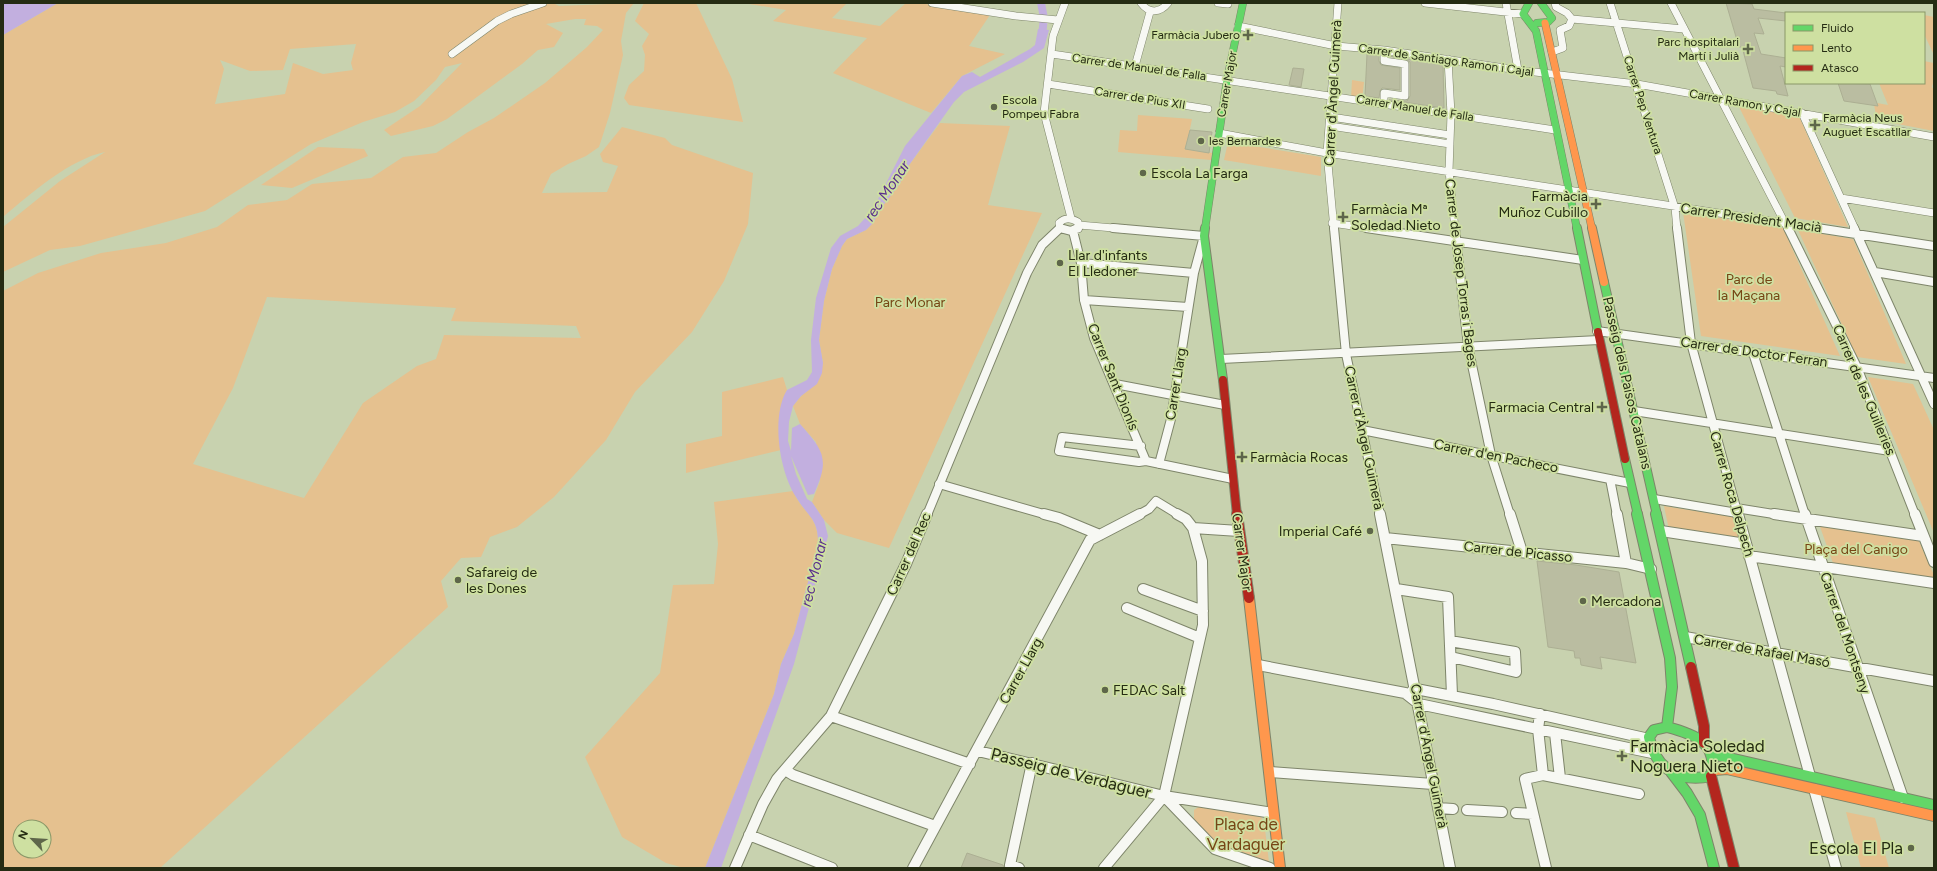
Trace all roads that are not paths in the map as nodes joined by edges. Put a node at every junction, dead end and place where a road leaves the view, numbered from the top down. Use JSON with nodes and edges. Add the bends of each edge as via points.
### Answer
{"nodes":[{"id":1,"x":543,"y":3,"type":"edge"},
{"id":2,"x":932,"y":3,"type":"edge"},
{"id":3,"x":1065,"y":3,"type":"edge"},
{"id":4,"x":1141,"y":3,"type":"edge"},
{"id":5,"x":1168,"y":3,"type":"edge"},
{"id":6,"x":1218,"y":3,"type":"edge"},
{"id":7,"x":1243,"y":3,"type":"edge"},
{"id":8,"x":1338,"y":3,"type":"edge"},
{"id":9,"x":1425,"y":3,"type":"edge"},
{"id":10,"x":1506,"y":3,"type":"edge"},
{"id":11,"x":1541,"y":3,"type":"edge"},
{"id":12,"x":1555,"y":3,"type":"edge"},
{"id":13,"x":1610,"y":3,"type":"edge"},
{"id":14,"x":1671,"y":3,"type":"edge"},
{"id":15,"x":1228,"y":4,"type":"dead end"},
{"id":16,"x":1526,"y":9,"type":"edge"},
{"id":17,"x":1150,"y":12,"type":"junction"},
{"id":18,"x":1508,"y":12,"type":"junction"},
{"id":19,"x":1547,"y":12,"type":"junction"},
{"id":20,"x":1056,"y":20,"type":"junction"},
{"id":21,"x":1572,"y":20,"type":"junction"},
{"id":22,"x":1530,"y":21,"type":"junction"},
{"id":23,"x":1545,"y":23,"type":"junction"},
{"id":24,"x":1618,"y":24,"type":"junction"},
{"id":25,"x":1238,"y":26,"type":"junction"},
{"id":26,"x":1684,"y":29,"type":"junction"},
{"id":27,"x":1336,"y":46,"type":"junction"},
{"id":28,"x":1384,"y":50,"type":"junction"},
{"id":29,"x":1552,"y":52,"type":"junction"},
{"id":30,"x":452,"y":54,"type":"dead end"},
{"id":31,"x":1052,"y":54,"type":"junction"},
{"id":32,"x":1448,"y":59,"type":"junction"},
{"id":33,"x":1135,"y":66,"type":"junction"},
{"id":34,"x":1518,"y":70,"type":"junction"},
{"id":35,"x":1545,"y":73,"type":"junction"},
{"id":36,"x":1556,"y":75,"type":"junction"},
{"id":37,"x":1227,"y":80,"type":"junction"},
{"id":38,"x":1048,"y":84,"type":"junction"},
{"id":39,"x":1637,"y":84,"type":"junction"},
{"id":40,"x":1333,"y":96,"type":"junction"},
{"id":41,"x":1720,"y":98,"type":"junction"},
{"id":42,"x":1384,"y":103,"type":"junction"},
{"id":43,"x":1208,"y":109,"type":"dead end"},
{"id":44,"x":1802,"y":113,"type":"junction"},
{"id":45,"x":1451,"y":114,"type":"junction"},
{"id":46,"x":1331,"y":117,"type":"junction"},
{"id":47,"x":1330,"y":126,"type":"junction"},
{"id":48,"x":1555,"y":130,"type":"junction"},
{"id":49,"x":1219,"y":133,"type":"junction"},
{"id":50,"x":1450,"y":135,"type":"junction"},
{"id":51,"x":1934,"y":137,"type":"edge"},
{"id":52,"x":1450,"y":144,"type":"junction"},
{"id":53,"x":1327,"y":153,"type":"junction"},
{"id":54,"x":1449,"y":171,"type":"junction"},
{"id":55,"x":1568,"y":190,"type":"junction"},
{"id":56,"x":1582,"y":192,"type":"junction"},
{"id":57,"x":1841,"y":198,"type":"junction"},
{"id":58,"x":1675,"y":208,"type":"junction"},
{"id":59,"x":1934,"y":213,"type":"edge"},
{"id":60,"x":1071,"y":218,"type":"junction"},
{"id":61,"x":1332,"y":223,"type":"junction"},
{"id":62,"x":1785,"y":223,"type":"junction"},
{"id":63,"x":1060,"y":228,"type":"junction"},
{"id":64,"x":1076,"y":228,"type":"junction"},
{"id":65,"x":1857,"y":234,"type":"junction"},
{"id":66,"x":1204,"y":236,"type":"junction"},
{"id":67,"x":1457,"y":240,"type":"junction"},
{"id":68,"x":1934,"y":246,"type":"edge"},
{"id":69,"x":1583,"y":260,"type":"junction"},
{"id":70,"x":1081,"y":263,"type":"junction"},
{"id":71,"x":1874,"y":272,"type":"junction"},
{"id":72,"x":1194,"y":273,"type":"junction"},
{"id":73,"x":1934,"y":282,"type":"edge"},
{"id":74,"x":1084,"y":300,"type":"junction"},
{"id":75,"x":1189,"y":305,"type":"junction"},
{"id":76,"x":1616,"y":334,"type":"junction"},
{"id":77,"x":1598,"y":335,"type":"junction"},
{"id":78,"x":1690,"y":343,"type":"junction"},
{"id":79,"x":1468,"y":346,"type":"junction"},
{"id":80,"x":1752,"y":353,"type":"junction"},
{"id":81,"x":1346,"y":354,"type":"junction"},
{"id":82,"x":1221,"y":359,"type":"junction"},
{"id":83,"x":1857,"y":367,"type":"junction"},
{"id":84,"x":1922,"y":376,"type":"junction"},
{"id":85,"x":1934,"y":378,"type":"edge"},
{"id":86,"x":1115,"y":384,"type":"junction"},
{"id":87,"x":1173,"y":395,"type":"junction"},
{"id":88,"x":1934,"y":404,"type":"edge"},
{"id":89,"x":1225,"y":405,"type":"junction"},
{"id":90,"x":1634,"y":411,"type":"junction"},
{"id":91,"x":1712,"y":423,"type":"junction"},
{"id":92,"x":1362,"y":430,"type":"junction"},
{"id":93,"x":1780,"y":434,"type":"junction"},
{"id":94,"x":1141,"y":446,"type":"junction"},
{"id":95,"x":1890,"y":451,"type":"junction"},
{"id":96,"x":1491,"y":455,"type":"junction"},
{"id":97,"x":1146,"y":461,"type":"junction"},
{"id":98,"x":1159,"y":464,"type":"junction"},
{"id":99,"x":1233,"y":479,"type":"junction"},
{"id":100,"x":1610,"y":479,"type":"junction"},
{"id":101,"x":1630,"y":483,"type":"junction"},
{"id":102,"x":939,"y":484,"type":"junction"},
{"id":103,"x":1654,"y":499,"type":"junction"},
{"id":104,"x":1737,"y":510,"type":"junction"},
{"id":105,"x":1806,"y":518,"type":"junction"},
{"id":106,"x":1194,"y":528,"type":"junction"},
{"id":107,"x":1239,"y":531,"type":"junction"},
{"id":108,"x":1661,"y":531,"type":"junction"},
{"id":109,"x":1100,"y":535,"type":"junction"},
{"id":110,"x":1923,"y":536,"type":"junction"},
{"id":111,"x":1385,"y":538,"type":"junction"},
{"id":112,"x":1746,"y":544,"type":"junction"},
{"id":113,"x":1522,"y":552,"type":"junction"},
{"id":114,"x":1749,"y":556,"type":"junction"},
{"id":115,"x":1934,"y":562,"type":"edge"},
{"id":116,"x":1626,"y":563,"type":"junction"},
{"id":117,"x":1822,"y":567,"type":"junction"},
{"id":118,"x":1651,"y":569,"type":"junction"},
{"id":119,"x":1934,"y":584,"type":"edge"},
{"id":120,"x":1143,"y":589,"type":"dead end"},
{"id":121,"x":1396,"y":589,"type":"junction"},
{"id":122,"x":1127,"y":608,"type":"dead end"},
{"id":123,"x":1203,"y":612,"type":"junction"},
{"id":124,"x":1685,"y":637,"type":"junction"},
{"id":125,"x":1200,"y":638,"type":"junction"},
{"id":126,"x":1450,"y":641,"type":"junction"},
{"id":127,"x":1776,"y":653,"type":"junction"},
{"id":128,"x":1451,"y":657,"type":"junction"},
{"id":129,"x":1258,"y":665,"type":"junction"},
{"id":130,"x":1856,"y":667,"type":"junction"},
{"id":131,"x":1934,"y":681,"type":"edge"},
{"id":132,"x":1411,"y":691,"type":"junction"},
{"id":133,"x":1452,"y":695,"type":"junction"},
{"id":134,"x":1419,"y":704,"type":"junction"},
{"id":135,"x":1540,"y":714,"type":"junction"},
{"id":136,"x":831,"y":716,"type":"junction"},
{"id":137,"x":1667,"y":727,"type":"junction"},
{"id":138,"x":1538,"y":729,"type":"junction"},
{"id":139,"x":1555,"y":733,"type":"junction"},
{"id":140,"x":1649,"y":739,"type":"junction"},
{"id":141,"x":1704,"y":743,"type":"junction"},
{"id":142,"x":978,"y":751,"type":"junction"},
{"id":143,"x":1652,"y":753,"type":"junction"},
{"id":144,"x":1712,"y":754,"type":"junction"},
{"id":145,"x":970,"y":764,"type":"junction"},
{"id":146,"x":1032,"y":764,"type":"junction"},
{"id":147,"x":785,"y":770,"type":"junction"},
{"id":148,"x":1670,"y":771,"type":"junction"},
{"id":149,"x":1270,"y":772,"type":"junction"},
{"id":150,"x":1713,"y":773,"type":"junction"},
{"id":151,"x":1543,"y":775,"type":"junction"},
{"id":152,"x":1810,"y":776,"type":"junction"},
{"id":153,"x":1560,"y":778,"type":"junction"},
{"id":154,"x":1433,"y":784,"type":"junction"},
{"id":155,"x":1814,"y":789,"type":"junction"},
{"id":156,"x":1639,"y":794,"type":"dead end"},
{"id":157,"x":1164,"y":796,"type":"junction"},
{"id":158,"x":1904,"y":798,"type":"junction"},
{"id":159,"x":1934,"y":805,"type":"edge"},
{"id":160,"x":1438,"y":808,"type":"junction"},
{"id":161,"x":1453,"y":809,"type":"dead end"},
{"id":162,"x":1467,"y":810,"type":"dead end"},
{"id":163,"x":1502,"y":812,"type":"dead end"},
{"id":164,"x":1273,"y":813,"type":"junction"},
{"id":165,"x":1516,"y":813,"type":"dead end"},
{"id":166,"x":1533,"y":814,"type":"junction"},
{"id":167,"x":1934,"y":816,"type":"edge"},
{"id":168,"x":935,"y":826,"type":"junction"},
{"id":169,"x":749,"y":835,"type":"junction"},
{"id":170,"x":1014,"y":867,"type":"edge"},
{"id":171,"x":735,"y":868,"type":"edge"},
{"id":172,"x":832,"y":868,"type":"edge"},
{"id":173,"x":913,"y":868,"type":"edge"},
{"id":174,"x":1104,"y":868,"type":"edge"},
{"id":175,"x":1270,"y":868,"type":"edge"},
{"id":176,"x":1280,"y":868,"type":"edge"},
{"id":177,"x":1450,"y":868,"type":"edge"},
{"id":178,"x":1546,"y":868,"type":"edge"},
{"id":179,"x":1714,"y":868,"type":"edge"},
{"id":180,"x":1734,"y":868,"type":"edge"},
{"id":181,"x":1836,"y":868,"type":"edge"}],
"edges":[{"from":1,"to":30,"type":"street","via":[[497,21]]},
{"from":2,"to":20,"type":"street"},
{"from":3,"to":20,"type":"street"},
{"from":4,"to":17,"type":"street"},
{"from":5,"to":17,"type":"street","via":[[1164,9]]},
{"from":6,"to":15,"type":"street"},
{"from":7,"to":25,"type":"main road","name":"Carrer Major"},
{"from":8,"to":27,"type":"street","name":"Carrer d'Àngel Guimerà"},
{"from":9,"to":18,"type":"street"},
{"from":10,"to":18,"type":"street"},
{"from":11,"to":19,"type":"main road"},
{"from":12,"to":21,"type":"street","via":[[1556,7],[1567,13]]},
{"from":13,"to":24,"type":"street","name":"Carrer Pep Ventura"},
{"from":14,"to":26,"type":"street","name":"Carrer de les Guilleries"},
{"from":16,"to":18,"type":"street"},
{"from":16,"to":19,"type":"main road"},
{"from":16,"to":22,"type":"main road"},
{"from":17,"to":33,"type":"street"},
{"from":18,"to":34,"type":"street"},
{"from":19,"to":23,"type":"main road","name":"Passeig dels Països Catalans","via":[[1552,18]]},
{"from":20,"to":31,"type":"street"},
{"from":21,"to":24,"type":"street"},
{"from":21,"to":29,"type":"street","via":[[1569,26],[1560,30],[1563,48]]},
{"from":22,"to":23,"type":"main road"},
{"from":22,"to":35,"type":"main road","via":[[1536,31]]},
{"from":23,"to":29,"type":"main road","name":"Passeig dels Països Catalans"},
{"from":24,"to":26,"type":"street"},
{"from":24,"to":39,"type":"street","name":"Carrer Pep Ventura"},
{"from":25,"to":27,"type":"street","name":"Carrer de Santiago Ramon i Cajal"},
{"from":25,"to":37,"type":"main road","name":"Carrer Major"},
{"from":26,"to":41,"type":"street","name":"Carrer de les Guilleries"},
{"from":27,"to":28,"type":"street","name":"Carrer de Santiago Ramon i Cajal"},
{"from":27,"to":40,"type":"street","name":"Carrer d'Àngel Guimerà"},
{"from":28,"to":32,"type":"street","name":"Carrer de Santiago Ramon i Cajal"},
{"from":28,"to":42,"type":"street","via":[[1384,61],[1405,64],[1405,96],[1384,93]]},
{"from":29,"to":36,"type":"main road","name":"Passeig dels Països Catalans"},
{"from":31,"to":33,"type":"street","name":"Carrer de Manuel de Falla"},
{"from":31,"to":38,"type":"street"},
{"from":32,"to":34,"type":"street","name":"Carrer de Santiago Ramon i Cajal"},
{"from":32,"to":45,"type":"street","name":"Carrer de Josep Torras i Bages"},
{"from":33,"to":37,"type":"street","name":"Carrer de Manuel de Falla"},
{"from":34,"to":35,"type":"street","name":"Carrer de Santiago Ramon i Cajal"},
{"from":35,"to":36,"type":"street","name":"Carrer de Santiago Ramon i Cajal"},
{"from":35,"to":48,"type":"main road"},
{"from":36,"to":39,"type":"street","name":"Carrer Ramon y Cajal"},
{"from":36,"to":56,"type":"main road","name":"Passeig dels Països Catalans"},
{"from":37,"to":40,"type":"street","name":"Carrer Manuel de Falla"},
{"from":37,"to":49,"type":"main road","name":"Carrer Major"},
{"from":38,"to":43,"type":"street","name":"Carrer de Pius XII"},
{"from":38,"to":60,"type":"street","via":[[1044,113]]},
{"from":39,"to":41,"type":"street","name":"Carrer Ramon y Cajal"},
{"from":39,"to":58,"type":"street","name":"Carrer Pep Ventura"},
{"from":40,"to":42,"type":"street","name":"Carrer Manuel de Falla"},
{"from":40,"to":46,"type":"street","name":"Carrer d'Àngel Guimerà"},
{"from":41,"to":44,"type":"street","name":"Carrer Ramon y Cajal"},
{"from":41,"to":62,"type":"street","name":"Carrer de les Guilleries"},
{"from":42,"to":45,"type":"street","name":"Carrer Manuel de Falla"},
{"from":44,"to":51,"type":"street","name":"Carrer Ramon y Cajal"},
{"from":44,"to":57,"type":"street"},
{"from":45,"to":48,"type":"street","name":"Carrer Manuel de Falla"},
{"from":45,"to":50,"type":"street","name":"Carrer de Josep Torras i Bages"},
{"from":46,"to":47,"type":"street","name":"Carrer d'Àngel Guimerà"},
{"from":46,"to":50,"type":"street"},
{"from":47,"to":52,"type":"street"},
{"from":47,"to":53,"type":"street","name":"Carrer d'Àngel Guimerà"},
{"from":48,"to":55,"type":"main road"},
{"from":49,"to":53,"type":"street","name":"Carrer President Macià"},
{"from":49,"to":66,"type":"main road","name":"Carrer Major"},
{"from":50,"to":52,"type":"street","name":"Carrer de Josep Torras i Bages"},
{"from":52,"to":54,"type":"street","name":"Carrer de Josep Torras i Bages"},
{"from":53,"to":54,"type":"street","name":"Carrer President Macià"},
{"from":53,"to":61,"type":"street","name":"Carrer d'Àngel Guimerà"},
{"from":54,"to":55,"type":"street","name":"Carrer President Macià"},
{"from":54,"to":67,"type":"street","name":"Carrer de Josep Torras i Bages"},
{"from":55,"to":56,"type":"street","name":"Carrer President Macià"},
{"from":55,"to":69,"type":"main road"},
{"from":56,"to":58,"type":"street","name":"Carrer President Macià"},
{"from":56,"to":76,"type":"main road","name":"Passeig dels Països Catalans"},
{"from":57,"to":59,"type":"street"},
{"from":57,"to":65,"type":"street"},
{"from":58,"to":62,"type":"street","name":"Carrer President Macià"},
{"from":58,"to":78,"type":"street","name":"Carrer Roca Delpech"},
{"from":60,"to":63,"type":"street","name":"Carrer del Rec","via":[[1059,223]]},
{"from":60,"to":64,"type":"street","via":[[1078,222]]},
{"from":61,"to":67,"type":"street"},
{"from":61,"to":81,"type":"street","name":"Carrer d'Àngel Guimerà"},
{"from":62,"to":65,"type":"street","name":"Carrer President Macià"},
{"from":62,"to":83,"type":"street","name":"Carrer de les Guilleries"},
{"from":63,"to":64,"type":"street","via":[[1066,231]]},
{"from":63,"to":102,"type":"street","name":"Carrer del Rec","via":[[1042,246],[1028,273]]},
{"from":64,"to":66,"type":"street"},
{"from":64,"to":70,"type":"street","name":"Carrer Sant Dionís"},
{"from":65,"to":68,"type":"street","name":"Carrer President Macià"},
{"from":65,"to":71,"type":"street"},
{"from":66,"to":72,"type":"street","name":"Carrer Major"},
{"from":66,"to":82,"type":"main road","name":"Carrer Major"},
{"from":67,"to":69,"type":"street"},
{"from":67,"to":79,"type":"street","name":"Carrer de Josep Torras i Bages"},
{"from":69,"to":77,"type":"main road"},
{"from":70,"to":72,"type":"street"},
{"from":70,"to":74,"type":"street","name":"Carrer Sant Dionís"},
{"from":71,"to":73,"type":"street"},
{"from":71,"to":84,"type":"street"},
{"from":72,"to":75,"type":"street","name":"Carrer Major"},
{"from":74,"to":75,"type":"street"},
{"from":74,"to":86,"type":"street","name":"Carrer Sant Dionís","via":[[1094,338]]},
{"from":75,"to":87,"type":"street","name":"Carrer Llarg"},
{"from":76,"to":77,"type":"street","name":"Carrer de Doctor Ferran"},
{"from":76,"to":78,"type":"street","name":"Carrer de Doctor Ferran"},
{"from":76,"to":90,"type":"main road","name":"Passeig dels Països Catalans"},
{"from":77,"to":79,"type":"street","name":"Carrer de Doctor Ferran"},
{"from":77,"to":101,"type":"main road"},
{"from":78,"to":80,"type":"street","name":"Carrer de Doctor Ferran"},
{"from":78,"to":91,"type":"street","name":"Carrer Roca Delpech"},
{"from":79,"to":81,"type":"street","name":"Carrer de Doctor Ferran"},
{"from":79,"to":96,"type":"street","name":"Carrer de Josep Torras i Bages"},
{"from":80,"to":83,"type":"street","name":"Carrer de Doctor Ferran"},
{"from":80,"to":93,"type":"street","name":"Carrer del Montseny"},
{"from":81,"to":82,"type":"street","name":"Carrer de Doctor Ferran"},
{"from":81,"to":92,"type":"street","name":"Carrer d'Àngel Guimerà"},
{"from":82,"to":89,"type":"main road","name":"Carrer Major"},
{"from":83,"to":84,"type":"street","name":"Carrer de Doctor Ferran"},
{"from":83,"to":95,"type":"street","name":"Carrer de les Guilleries"},
{"from":84,"to":85,"type":"street","name":"Carrer de Doctor Ferran"},
{"from":84,"to":88,"type":"street"},
{"from":86,"to":87,"type":"street"},
{"from":86,"to":94,"type":"street","name":"Carrer Sant Dionís"},
{"from":87,"to":89,"type":"street"},
{"from":87,"to":98,"type":"street","name":"Carrer Llarg","via":[[1166,441]]},
{"from":89,"to":99,"type":"main road","name":"Carrer Major"},
{"from":90,"to":91,"type":"street"},
{"from":90,"to":103,"type":"main road","name":"Passeig dels Països Catalans"},
{"from":91,"to":93,"type":"street"},
{"from":91,"to":104,"type":"street","name":"Carrer Roca Delpech"},
{"from":92,"to":96,"type":"street","name":"Carrer d'en Pacheco"},
{"from":92,"to":111,"type":"street","name":"Carrer d'Àngel Guimerà"},
{"from":93,"to":95,"type":"street"},
{"from":93,"to":105,"type":"street","name":"Carrer del Montseny"},
{"from":94,"to":97,"type":"street","name":"Carrer Sant Dionís"},
{"from":94,"to":97,"type":"street","via":[[1062,437],[1059,451]]},
{"from":95,"to":110,"type":"street","name":"Carrer de les Guilleries"},
{"from":96,"to":100,"type":"street","name":"Carrer d'en Pacheco"},
{"from":96,"to":113,"type":"street","name":"Carrer de Josep Torras i Bages"},
{"from":97,"to":98,"type":"street"},
{"from":98,"to":99,"type":"street"},
{"from":99,"to":107,"type":"main road","name":"Carrer Major"},
{"from":100,"to":101,"type":"street","name":"Carrer d'en Pacheco"},
{"from":100,"to":116,"type":"street"},
{"from":101,"to":118,"type":"main road"},
{"from":102,"to":109,"type":"street","via":[[1060,518]]},
{"from":102,"to":136,"type":"street","name":"Carrer del Rec","via":[[906,564]]},
{"from":103,"to":104,"type":"street"},
{"from":103,"to":108,"type":"main road","name":"Passeig dels Països Catalans"},
{"from":104,"to":105,"type":"street"},
{"from":104,"to":112,"type":"street","name":"Carrer Roca Delpech"},
{"from":105,"to":110,"type":"street"},
{"from":105,"to":117,"type":"street","name":"Carrer del Montseny"},
{"from":106,"to":107,"type":"street"},
{"from":106,"to":109,"type":"street","name":"Carrer Llarg","via":[[1186,519],[1156,501],[1149,509]]},
{"from":106,"to":123,"type":"street","via":[[1202,561]]},
{"from":107,"to":129,"type":"main road","name":"Carrer Major"},
{"from":108,"to":112,"type":"street"},
{"from":108,"to":124,"type":"main road","name":"Passeig dels Països Catalans"},
{"from":109,"to":142,"type":"street","name":"Carrer Llarg","via":[[1090,540]]},
{"from":110,"to":115,"type":"street","name":"Carrer de les Guilleries"},
{"from":111,"to":113,"type":"street","name":"Carrer de Picasso"},
{"from":111,"to":121,"type":"street","name":"Carrer d'Àngel Guimerà"},
{"from":112,"to":114,"type":"street","name":"Carrer Roca Delpech"},
{"from":113,"to":116,"type":"street","name":"Carrer de Picasso"},
{"from":114,"to":117,"type":"street"},
{"from":114,"to":127,"type":"street","name":"Carrer Roca Delpech"},
{"from":116,"to":118,"type":"street","name":"Carrer de Picasso"},
{"from":117,"to":119,"type":"street"},
{"from":117,"to":130,"type":"street","name":"Carrer del Montseny"},
{"from":118,"to":137,"type":"main road","via":[[1672,671],[1673,696]]},
{"from":120,"to":123,"type":"street"},
{"from":121,"to":126,"type":"street","via":[[1448,597]]},
{"from":121,"to":132,"type":"street","name":"Carrer d'Àngel Guimerà"},
{"from":122,"to":125,"type":"street"},
{"from":123,"to":125,"type":"street"},
{"from":124,"to":127,"type":"street","name":"Carrer de Rafael Masó"},
{"from":124,"to":141,"type":"main road","name":"Passeig dels Països Catalans","via":[[1702,720]]},
{"from":125,"to":157,"type":"street"},
{"from":126,"to":128,"type":"street"},
{"from":126,"to":128,"type":"street","via":[[1515,652],[1516,672]]},
{"from":127,"to":130,"type":"street","name":"Carrer de Rafael Masó"},
{"from":127,"to":152,"type":"street","name":"Carrer Roca Delpech"},
{"from":128,"to":133,"type":"street"},
{"from":129,"to":132,"type":"street"},
{"from":129,"to":149,"type":"main road","name":"Carrer Major"},
{"from":130,"to":131,"type":"street","name":"Carrer de Rafael Masó"},
{"from":130,"to":158,"type":"street","name":"Carrer del Montseny","via":[[1894,779]]},
{"from":132,"to":133,"type":"street"},
{"from":132,"to":134,"type":"street","name":"Carrer d'Àngel Guimerà"},
{"from":133,"to":135,"type":"street"},
{"from":134,"to":138,"type":"street"},
{"from":134,"to":154,"type":"street","name":"Carrer d'Àngel Guimerà"},
{"from":135,"to":138,"type":"street"},
{"from":135,"to":140,"type":"street","via":[[1626,736]]},
{"from":136,"to":145,"type":"street"},
{"from":136,"to":147,"type":"street","name":"Carrer del Rec"},
{"from":137,"to":140,"type":"main road","via":[[1658,728]]},
{"from":137,"to":141,"type":"main road","via":[[1693,735]]},
{"from":138,"to":139,"type":"street"},
{"from":138,"to":151,"type":"street"},
{"from":139,"to":143,"type":"street"},
{"from":139,"to":153,"type":"street"},
{"from":140,"to":143,"type":"main road"},
{"from":141,"to":144,"type":"main road"},
{"from":142,"to":145,"type":"street","name":"Carrer Llarg"},
{"from":142,"to":146,"type":"street","name":"Passeig de Verdaguer"},
{"from":143,"to":148,"type":"main road"},
{"from":144,"to":150,"type":"main road"},
{"from":144,"to":152,"type":"main road"},
{"from":145,"to":168,"type":"street","name":"Carrer Llarg"},
{"from":146,"to":157,"type":"street","name":"Passeig de Verdaguer"},
{"from":146,"to":170,"type":"street"},
{"from":147,"to":168,"type":"street"},
{"from":147,"to":169,"type":"street","name":"Carrer del Rec","via":[[770,792]]},
{"from":148,"to":150,"type":"main road","via":[[1688,778],[1705,778]]},
{"from":148,"to":179,"type":"main road","via":[[1700,815]]},
{"from":149,"to":154,"type":"street"},
{"from":149,"to":164,"type":"main road","name":"Carrer Major"},
{"from":150,"to":155,"type":"main road","via":[[1726,770]]},
{"from":150,"to":180,"type":"main road"},
{"from":151,"to":153,"type":"street"},
{"from":151,"to":166,"type":"street","via":[[1525,779]]},
{"from":152,"to":158,"type":"main road"},
{"from":153,"to":156,"type":"street"},
{"from":154,"to":160,"type":"street","name":"Carrer d'Àngel Guimerà"},
{"from":155,"to":167,"type":"main road"},
{"from":155,"to":181,"type":"street"},
{"from":157,"to":164,"type":"street","name":"Passeig de Verdaguer"},
{"from":157,"to":174,"type":"street"},
{"from":157,"to":175,"type":"street","via":[[1215,848]]},
{"from":158,"to":159,"type":"main road"},
{"from":160,"to":161,"type":"street"},
{"from":160,"to":177,"type":"street","name":"Carrer d'Àngel Guimerà"},
{"from":162,"to":163,"type":"street"},
{"from":164,"to":176,"type":"main road","name":"Carrer Major"},
{"from":165,"to":166,"type":"street"},
{"from":166,"to":178,"type":"street"},
{"from":168,"to":173,"type":"street","name":"Carrer Llarg"},
{"from":169,"to":171,"type":"street","name":"Carrer del Rec"},
{"from":169,"to":172,"type":"street"}]}
